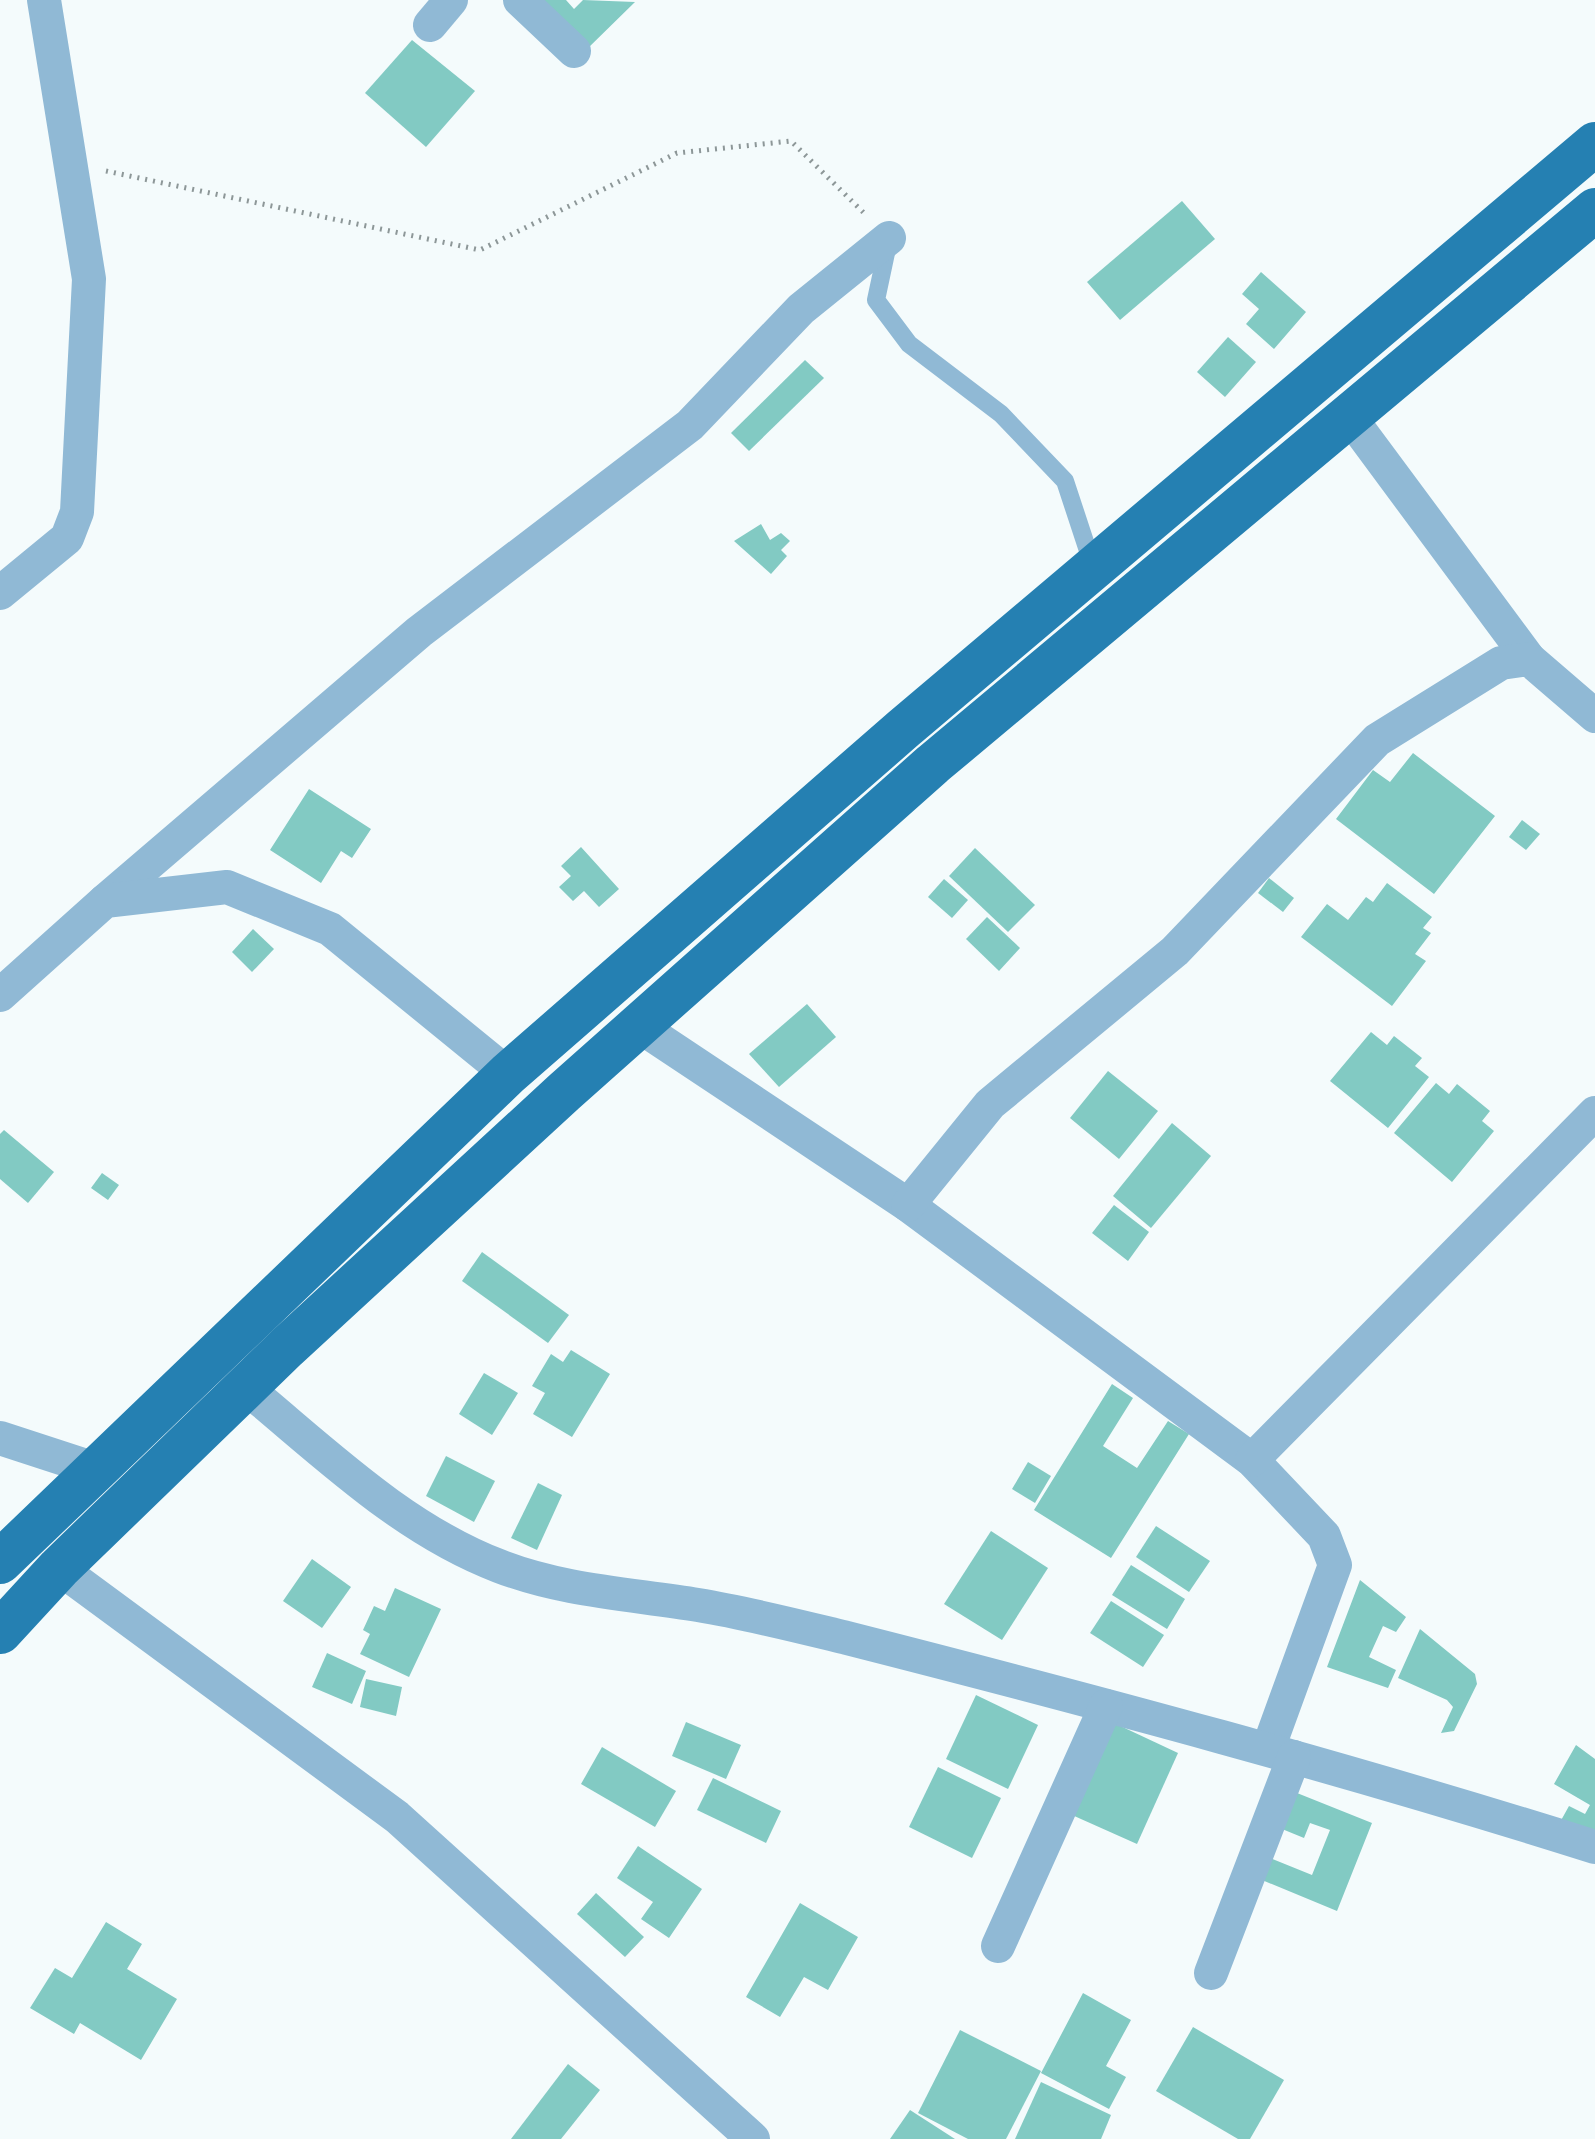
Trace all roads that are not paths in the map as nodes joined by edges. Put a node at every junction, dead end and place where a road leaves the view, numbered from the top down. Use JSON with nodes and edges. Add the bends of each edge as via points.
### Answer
{"nodes":[{"id":1,"x":44,"y":0,"type":"edge"},
{"id":2,"x":520,"y":0,"type":"edge"},
{"id":3,"x":574,"y":51,"type":"dead end"},
{"id":4,"x":1595,"y":144,"type":"edge"},
{"id":5,"x":1595,"y":210,"type":"edge"},
{"id":6,"x":889,"y":238,"type":"joint"},
{"id":7,"x":1349,"y":416,"type":"junction"},
{"id":8,"x":1093,"y":569,"type":"junction"},
{"id":9,"x":0,"y":593,"type":"edge"},
{"id":10,"x":1529,"y":659,"type":"junction"},
{"id":11,"x":1595,"y":716,"type":"edge"},
{"id":12,"x":105,"y":901,"type":"junction"},
{"id":13,"x":0,"y":995,"type":"edge"},
{"id":14,"x":639,"y":1026,"type":"junction"},
{"id":15,"x":508,"y":1074,"type":"junction"},
{"id":16,"x":1595,"y":1113,"type":"edge"},
{"id":17,"x":908,"y":1205,"type":"junction"},
{"id":18,"x":245,"y":1387,"type":"junction"},
{"id":19,"x":0,"y":1438,"type":"edge"},
{"id":20,"x":1252,"y":1460,"type":"junction"},
{"id":21,"x":95,"y":1469,"type":"junction"},
{"id":22,"x":0,"y":1562,"type":"edge"},
{"id":23,"x":59,"y":1568,"type":"junction"},
{"id":24,"x":0,"y":1632,"type":"edge"},
{"id":25,"x":1106,"y":1706,"type":"junction"},
{"id":26,"x":1281,"y":1753,"type":"junction"},
{"id":27,"x":1595,"y":1847,"type":"edge"},
{"id":28,"x":998,"y":1946,"type":"dead end"},
{"id":29,"x":1211,"y":1973,"type":"dead end"},
{"id":30,"x":753,"y":2139,"type":"edge"}],
"edges":[{"from":1,"to":9,"type":"street","via":[[89,279],[77,512],[67,538]]},
{"from":2,"to":3,"type":"street"},
{"from":4,"to":8,"type":"main road"},
{"from":5,"to":7,"type":"main road"},
{"from":6,"to":8,"type":"lane","via":[[876,300],[909,344],[1001,414],[1065,481]]},
{"from":6,"to":12,"type":"street","via":[[801,309],[690,425],[419,632]]},
{"from":7,"to":10,"type":"street"},
{"from":7,"to":14,"type":"main road","via":[[933,764]]},
{"from":8,"to":15,"type":"main road"},
{"from":10,"to":11,"type":"street"},
{"from":10,"to":17,"type":"street","via":[[1501,663],[1377,740],[1175,951],[990,1104]]},
{"from":12,"to":13,"type":"street"},
{"from":12,"to":15,"type":"street","via":[[227,887],[330,929]]},
{"from":14,"to":17,"type":"street"},
{"from":14,"to":18,"type":"main road"},
{"from":15,"to":21,"type":"main road"},
{"from":16,"to":20,"type":"street"},
{"from":17,"to":20,"type":"street"},
{"from":18,"to":23,"type":"main road"},
{"from":18,"to":25,"type":"street","via":[[377,1496],[440,1539],[498,1566],[557,1585],[702,1606],[846,1638]]},
{"from":19,"to":21,"type":"street"},
{"from":20,"to":26,"type":"street","via":[[1324,1536],[1335,1565]]},
{"from":21,"to":22,"type":"main road"},
{"from":23,"to":24,"type":"main road"},
{"from":23,"to":30,"type":"street","via":[[397,1817]]},
{"from":25,"to":26,"type":"street"},
{"from":25,"to":28,"type":"street"},
{"from":26,"to":27,"type":"street"},
{"from":26,"to":29,"type":"street"}]}
